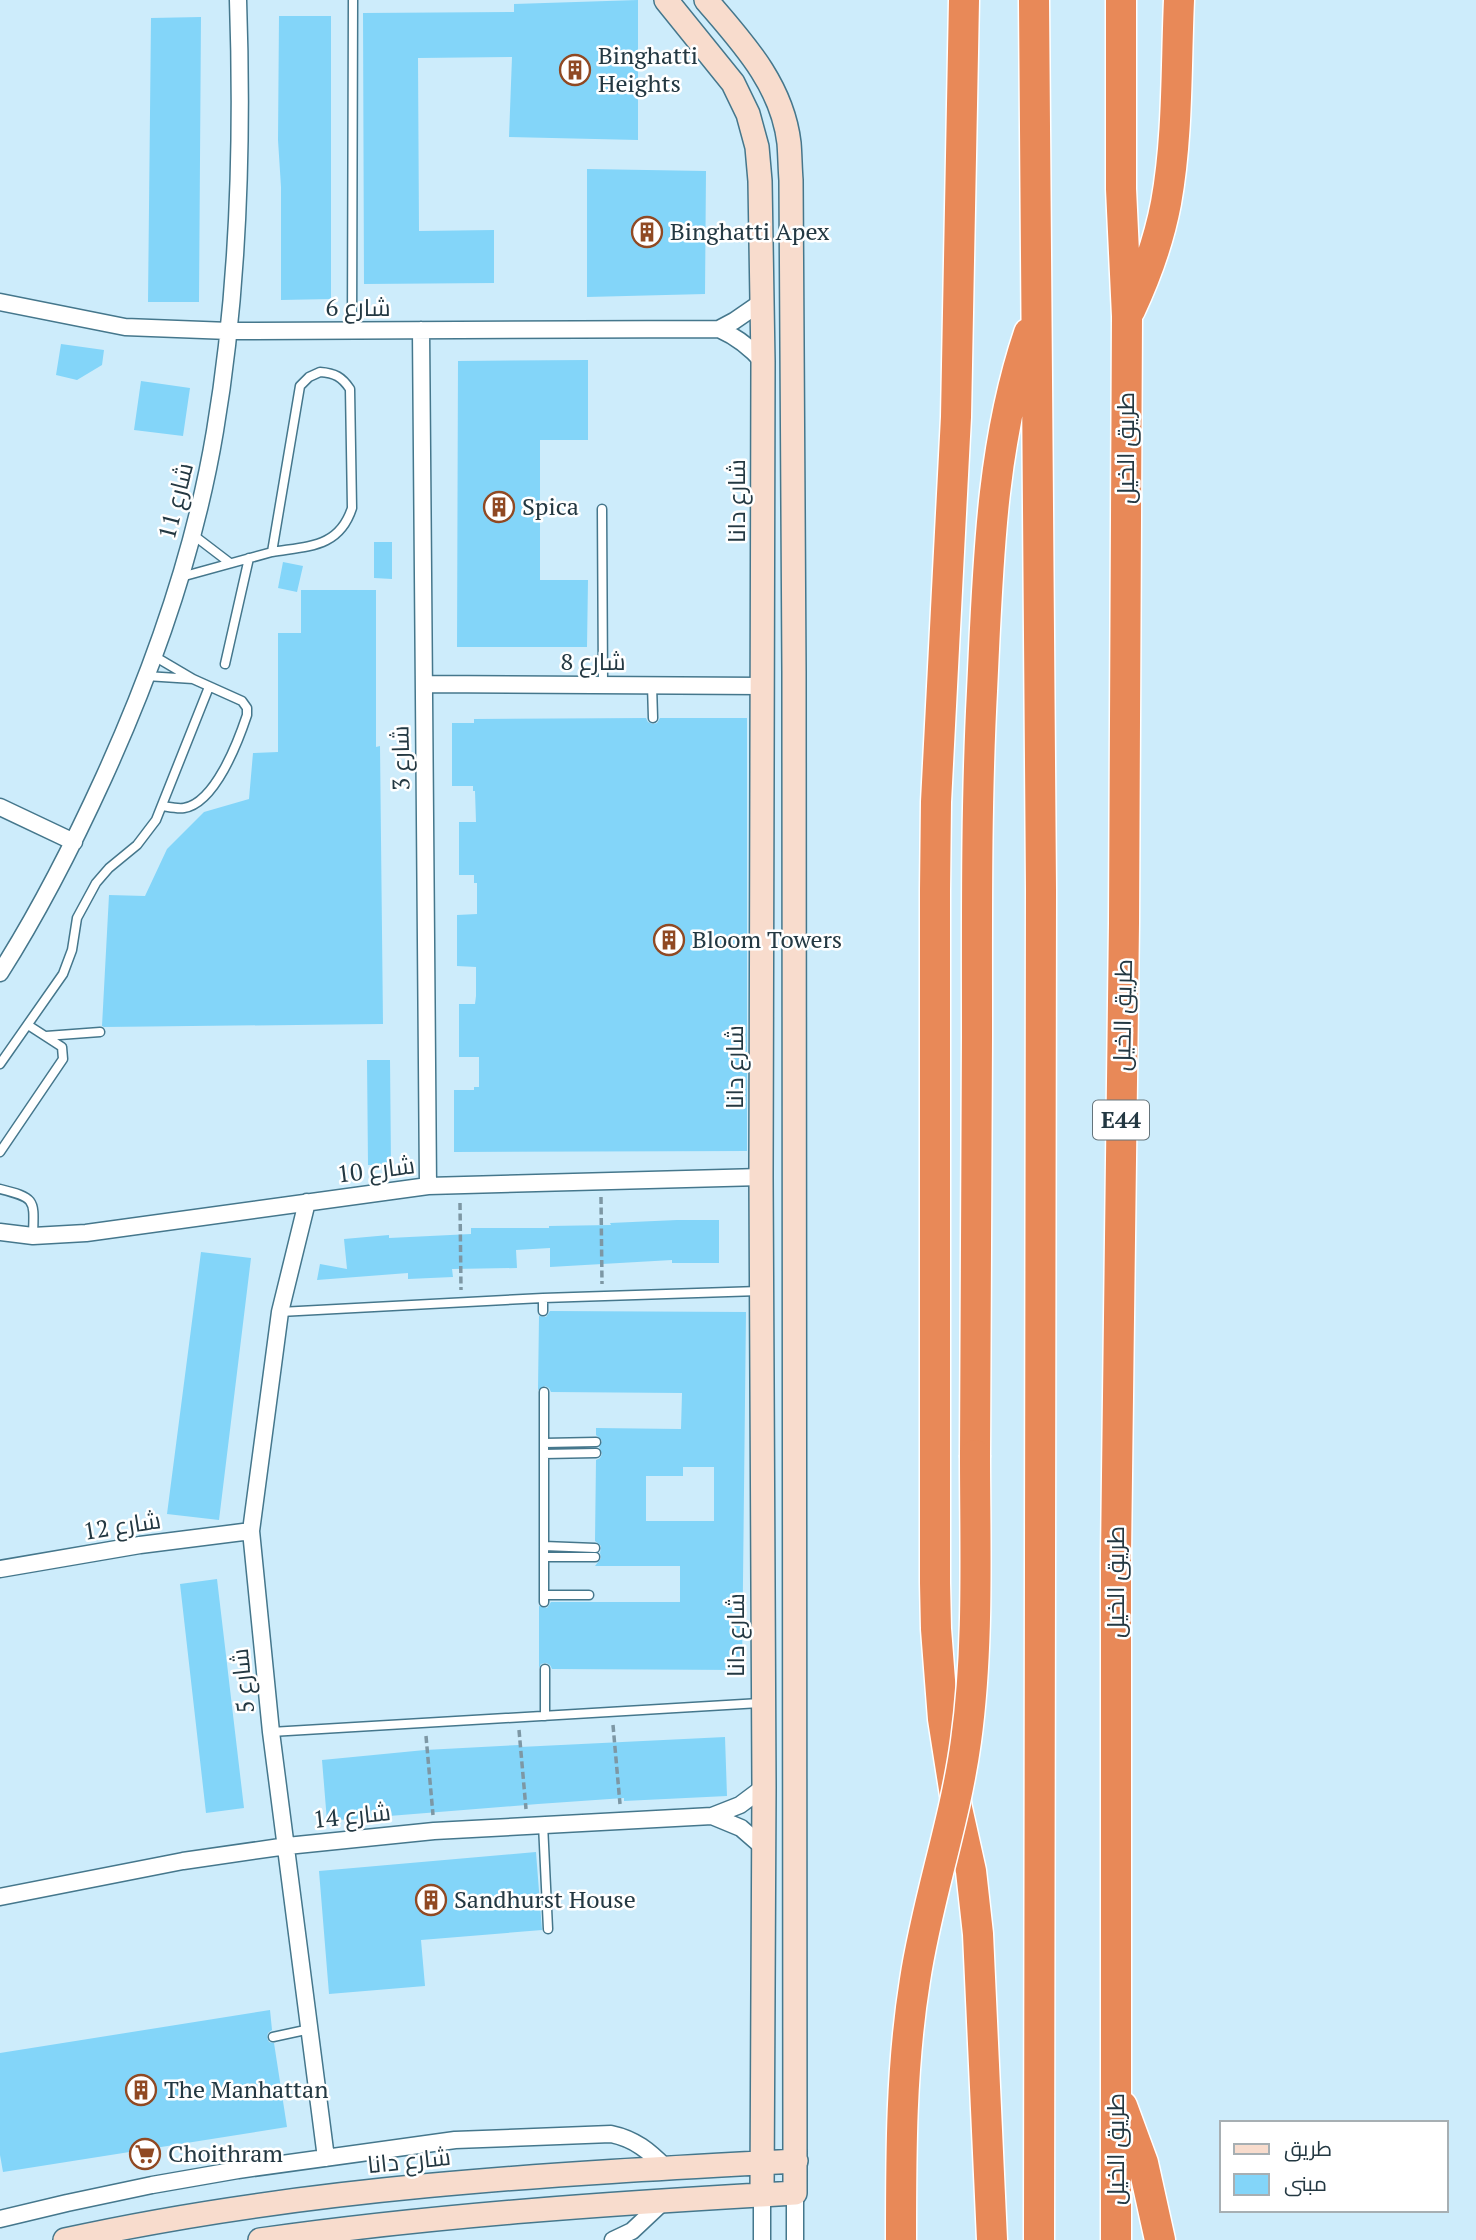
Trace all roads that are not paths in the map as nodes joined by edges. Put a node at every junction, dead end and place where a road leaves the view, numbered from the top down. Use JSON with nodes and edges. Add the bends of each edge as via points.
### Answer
{"nodes":[{"id":1,"x":239,"y":0,"type":"edge"},
{"id":2,"x":353,"y":0,"type":"edge"},
{"id":3,"x":666,"y":0,"type":"edge"},
{"id":4,"x":706,"y":0,"type":"edge"},
{"id":5,"x":964,"y":0,"type":"edge"},
{"id":6,"x":1034,"y":0,"type":"edge"},
{"id":7,"x":1121,"y":0,"type":"edge"},
{"id":8,"x":1179,"y":0,"type":"edge"},
{"id":9,"x":763,"y":301,"type":"junction"},
{"id":10,"x":0,"y":302,"type":"edge"},
{"id":11,"x":1037,"y":309,"type":"junction"},
{"id":12,"x":1127,"y":316,"type":"junction"},
{"id":13,"x":719,"y":329,"type":"junction"},
{"id":14,"x":421,"y":330,"type":"junction"},
{"id":15,"x":229,"y":331,"type":"junction"},
{"id":16,"x":352,"y":331,"type":"junction"},
{"id":17,"x":763,"y":362,"type":"junction"},
{"id":18,"x":602,"y":509,"type":"dead end"},
{"id":19,"x":192,"y":534,"type":"junction"},
{"id":20,"x":272,"y":552,"type":"junction"},
{"id":21,"x":249,"y":558,"type":"junction"},
{"id":22,"x":230,"y":563,"type":"junction"},
{"id":23,"x":181,"y":577,"type":"junction"},
{"id":24,"x":154,"y":656,"type":"junction"},
{"id":25,"x":225,"y":664,"type":"dead end"},
{"id":26,"x":794,"y":671,"type":"junction"},
{"id":27,"x":146,"y":677,"type":"junction"},
{"id":28,"x":193,"y":679,"type":"junction"},
{"id":29,"x":424,"y":684,"type":"junction"},
{"id":30,"x":763,"y":684,"type":"junction"},
{"id":31,"x":603,"y":685,"type":"junction"},
{"id":32,"x":652,"y":685,"type":"junction"},
{"id":33,"x":209,"y":687,"type":"junction"},
{"id":34,"x":794,"y":695,"type":"junction"},
{"id":35,"x":653,"y":718,"type":"dead end"},
{"id":36,"x":162,"y":806,"type":"junction"},
{"id":37,"x":0,"y":807,"type":"edge"},
{"id":38,"x":74,"y":842,"type":"junction"},
{"id":39,"x":0,"y":973,"type":"edge"},
{"id":40,"x":28,"y":1024,"type":"junction"},
{"id":41,"x":100,"y":1032,"type":"dead end"},
{"id":42,"x":46,"y":1036,"type":"junction"},
{"id":43,"x":0,"y":1064,"type":"edge"},
{"id":44,"x":0,"y":1152,"type":"edge"},
{"id":45,"x":794,"y":1170,"type":"junction"},
{"id":46,"x":761,"y":1179,"type":"junction"},
{"id":47,"x":428,"y":1186,"type":"junction"},
{"id":48,"x":0,"y":1189,"type":"edge"},
{"id":49,"x":794,"y":1193,"type":"junction"},
{"id":50,"x":307,"y":1202,"type":"junction"},
{"id":51,"x":0,"y":1232,"type":"edge"},
{"id":52,"x":33,"y":1236,"type":"junction"},
{"id":53,"x":762,"y":1291,"type":"junction"},
{"id":54,"x":543,"y":1298,"type":"junction"},
{"id":55,"x":543,"y":1311,"type":"dead end"},
{"id":56,"x":280,"y":1312,"type":"junction"},
{"id":57,"x":544,"y":1392,"type":"dead end"},
{"id":58,"x":544,"y":1443,"type":"junction"},
{"id":59,"x":596,"y":1443,"type":"dead end"},
{"id":60,"x":596,"y":1453,"type":"dead end"},
{"id":61,"x":544,"y":1454,"type":"junction"},
{"id":62,"x":251,"y":1531,"type":"junction"},
{"id":63,"x":544,"y":1546,"type":"junction"},
{"id":64,"x":595,"y":1548,"type":"dead end"},
{"id":65,"x":544,"y":1557,"type":"junction"},
{"id":66,"x":595,"y":1558,"type":"dead end"},
{"id":67,"x":0,"y":1569,"type":"edge"},
{"id":68,"x":589,"y":1595,"type":"dead end"},
{"id":69,"x":545,"y":1670,"type":"dead end"},
{"id":70,"x":763,"y":1703,"type":"junction"},
{"id":71,"x":545,"y":1716,"type":"junction"},
{"id":72,"x":271,"y":1732,"type":"junction"},
{"id":73,"x":764,"y":1787,"type":"junction"},
{"id":74,"x":712,"y":1816,"type":"junction"},
{"id":75,"x":535,"y":1825,"type":"junction"},
{"id":76,"x":287,"y":1846,"type":"junction"},
{"id":77,"x":764,"y":1848,"type":"junction"},
{"id":78,"x":0,"y":1897,"type":"edge"},
{"id":79,"x":548,"y":1929,"type":"dead end"},
{"id":80,"x":310,"y":2029,"type":"junction"},
{"id":81,"x":274,"y":2037,"type":"dead end"},
{"id":82,"x":1116,"y":2090,"type":"junction"},
{"id":83,"x":326,"y":2158,"type":"junction"},
{"id":84,"x":796,"y":2161,"type":"junction"},
{"id":85,"x":761,"y":2163,"type":"junction"},
{"id":86,"x":666,"y":2168,"type":"junction"},
{"id":87,"x":795,"y":2193,"type":"junction"},
{"id":88,"x":762,"y":2195,"type":"junction"},
{"id":89,"x":666,"y":2200,"type":"junction"},
{"id":90,"x":0,"y":2219,"type":"edge"},
{"id":91,"x":65,"y":2240,"type":"edge"},
{"id":92,"x":260,"y":2240,"type":"edge"},
{"id":93,"x":613,"y":2240,"type":"edge"},
{"id":94,"x":762,"y":2240,"type":"edge"},
{"id":95,"x":795,"y":2240,"type":"edge"},
{"id":96,"x":901,"y":2240,"type":"edge"},
{"id":97,"x":992,"y":2240,"type":"edge"},
{"id":98,"x":1039,"y":2240,"type":"edge"},
{"id":99,"x":1116,"y":2240,"type":"edge"},
{"id":100,"x":1160,"y":2240,"type":"edge"}],
"edges":[{"from":1,"to":15,"type":"street","name":"شارع 11","via":[[239,155]]},
{"from":2,"to":16,"type":"lane"},
{"from":3,"to":9,"type":"street","name":"شارع دانا","via":[[733,83],[748,114],[760,181]]},
{"from":4,"to":26,"type":"street","via":[[761,66],[789,141]]},
{"from":5,"to":97,"type":"highway","via":[[955,429],[934,890],[935,1583],[943,1719],[977,1912]]},
{"from":6,"to":11,"type":"highway"},
{"from":7,"to":12,"type":"highway","name":"طريق الخيل","number":"E44","via":[[1121,189]]},
{"from":8,"to":12,"type":"highway","via":[[1173,146],[1165,205],[1150,262]]},
{"from":9,"to":13,"type":"street"},
{"from":9,"to":17,"type":"street","name":"شارع دانا"},
{"from":10,"to":15,"type":"street","name":"شارع 6","via":[[125,327]]},
{"from":11,"to":96,"type":"highway","bridge":true,"via":[[1000,446],[982,683],[975,877],[972,1690],[958,1793],[923,1933],[908,2024],[901,2117]]},
{"from":11,"to":98,"type":"highway"},
{"from":12,"to":82,"type":"highway","name":"طريق الخيل","number":"E44"},
{"from":13,"to":14,"type":"street","name":"شارع 6"},
{"from":13,"to":17,"type":"street","via":[[751,348]]},
{"from":14,"to":16,"type":"street","name":"شارع 6"},
{"from":14,"to":29,"type":"street","name":"شارع 3"},
{"from":15,"to":16,"type":"street","name":"شارع 6"},
{"from":15,"to":19,"type":"street","name":"شارع 11","via":[[215,431]]},
{"from":17,"to":30,"type":"street","name":"شارع دانا"},
{"from":18,"to":31,"type":"lane"},
{"from":19,"to":22,"type":"lane"},
{"from":19,"to":23,"type":"street","name":"شارع 11"},
{"from":20,"to":20,"type":"lane","via":[[325,542],[348,523],[352,508],[352,402],[344,379],[333,373],[320,372],[300,386]]},
{"from":20,"to":21,"type":"lane"},
{"from":21,"to":22,"type":"lane"},
{"from":21,"to":25,"type":"lane"},
{"from":22,"to":23,"type":"lane"},
{"from":23,"to":24,"type":"street","name":"شارع 11"},
{"from":24,"to":27,"type":"street","name":"شارع 11"},
{"from":24,"to":28,"type":"lane"},
{"from":26,"to":30,"type":"street","via":[[791,665],[772,660],[766,664]]},
{"from":26,"to":34,"type":"street"},
{"from":27,"to":28,"type":"lane"},
{"from":27,"to":38,"type":"street","name":"شارع 11"},
{"from":28,"to":33,"type":"lane"},
{"from":29,"to":31,"type":"street","name":"شارع 8"},
{"from":29,"to":47,"type":"street","name":"شارع 3"},
{"from":30,"to":32,"type":"street","name":"شارع 8"},
{"from":30,"to":34,"type":"street","via":[[772,704],[778,706]]},
{"from":30,"to":46,"type":"street","name":"شارع دانا"},
{"from":31,"to":32,"type":"street","name":"شارع 8"},
{"from":32,"to":35,"type":"lane"},
{"from":33,"to":36,"type":"lane"},
{"from":33,"to":36,"type":"lane","via":[[242,701],[247,708],[241,733],[224,771],[199,801],[184,808]]},
{"from":34,"to":45,"type":"street"},
{"from":36,"to":40,"type":"lane","via":[[148,833],[109,868],[85,900],[63,974]]},
{"from":37,"to":38,"type":"street"},
{"from":38,"to":39,"type":"street","name":"شارع 11"},
{"from":40,"to":42,"type":"lane"},
{"from":40,"to":43,"type":"lane"},
{"from":41,"to":42,"type":"lane"},
{"from":42,"to":44,"type":"lane","via":[[62,1047],[63,1059]]},
{"from":45,"to":46,"type":"street","via":[[786,1157],[771,1155],[765,1160]]},
{"from":45,"to":49,"type":"street"},
{"from":46,"to":47,"type":"street","name":"شارع 10"},
{"from":46,"to":49,"type":"street","via":[[770,1205],[785,1205]]},
{"from":46,"to":53,"type":"street","name":"شارع دانا"},
{"from":47,"to":50,"type":"street","name":"شارع 10"},
{"from":48,"to":52,"type":"lane","via":[[30,1199]]},
{"from":49,"to":84,"type":"street"},
{"from":50,"to":52,"type":"street","name":"شارع 10","via":[[86,1233]]},
{"from":50,"to":56,"type":"street","name":"شارع 5"},
{"from":51,"to":52,"type":"street","name":"شارع 10"},
{"from":53,"to":54,"type":"lane"},
{"from":53,"to":70,"type":"street","name":"شارع دانا"},
{"from":54,"to":55,"type":"lane"},
{"from":54,"to":56,"type":"lane"},
{"from":56,"to":62,"type":"street","name":"شارع 5"},
{"from":57,"to":58,"type":"lane"},
{"from":58,"to":59,"type":"lane"},
{"from":58,"to":61,"type":"lane"},
{"from":60,"to":61,"type":"lane"},
{"from":61,"to":63,"type":"lane"},
{"from":62,"to":67,"type":"street","name":"شارع 12"},
{"from":62,"to":72,"type":"street","name":"شارع 5"},
{"from":63,"to":64,"type":"lane"},
{"from":63,"to":65,"type":"lane"},
{"from":65,"to":66,"type":"lane"},
{"from":65,"to":68,"type":"lane","via":[[545,1598]]},
{"from":69,"to":71,"type":"lane"},
{"from":70,"to":71,"type":"lane"},
{"from":70,"to":73,"type":"street","name":"شارع دانا"},
{"from":71,"to":72,"type":"lane"},
{"from":72,"to":76,"type":"street","name":"شارع 5"},
{"from":73,"to":74,"type":"street","name":"شارع 14","via":[[740,1805]]},
{"from":73,"to":77,"type":"street","name":"شارع دانا"},
{"from":74,"to":75,"type":"street","name":"شارع 14"},
{"from":74,"to":77,"type":"street","name":"شارع 14","via":[[741,1828]]},
{"from":75,"to":76,"type":"street","name":"شارع 14"},
{"from":75,"to":79,"type":"lane"},
{"from":76,"to":78,"type":"street","name":"شارع 14"},
{"from":76,"to":80,"type":"street","name":"شارع 5"},
{"from":77,"to":85,"type":"street","name":"شارع دانا"},
{"from":80,"to":81,"type":"lane"},
{"from":80,"to":83,"type":"street","name":"شارع 5"},
{"from":82,"to":99,"type":"highway","name":"طريق الخيل","number":"E44"},
{"from":82,"to":100,"type":"highway","via":[[1143,2163]]},
{"from":83,"to":86,"type":"street","via":[[455,2140],[611,2134],[641,2145]]},
{"from":83,"to":90,"type":"street","via":[[152,2185]]},
{"from":84,"to":85,"type":"street","name":"شارع دانا"},
{"from":84,"to":87,"type":"street"},
{"from":85,"to":86,"type":"street","name":"شارع دانا"},
{"from":85,"to":88,"type":"street","name":"شارع دانا"},
{"from":86,"to":91,"type":"street","name":"شارع دانا","via":[[336,2195]]},
{"from":87,"to":88,"type":"street"},
{"from":87,"to":95,"type":"street"},
{"from":88,"to":89,"type":"street"},
{"from":88,"to":94,"type":"street"},
{"from":89,"to":92,"type":"street","via":[[430,2219]]},
{"from":89,"to":93,"type":"street","via":[[632,2231]]}]}
